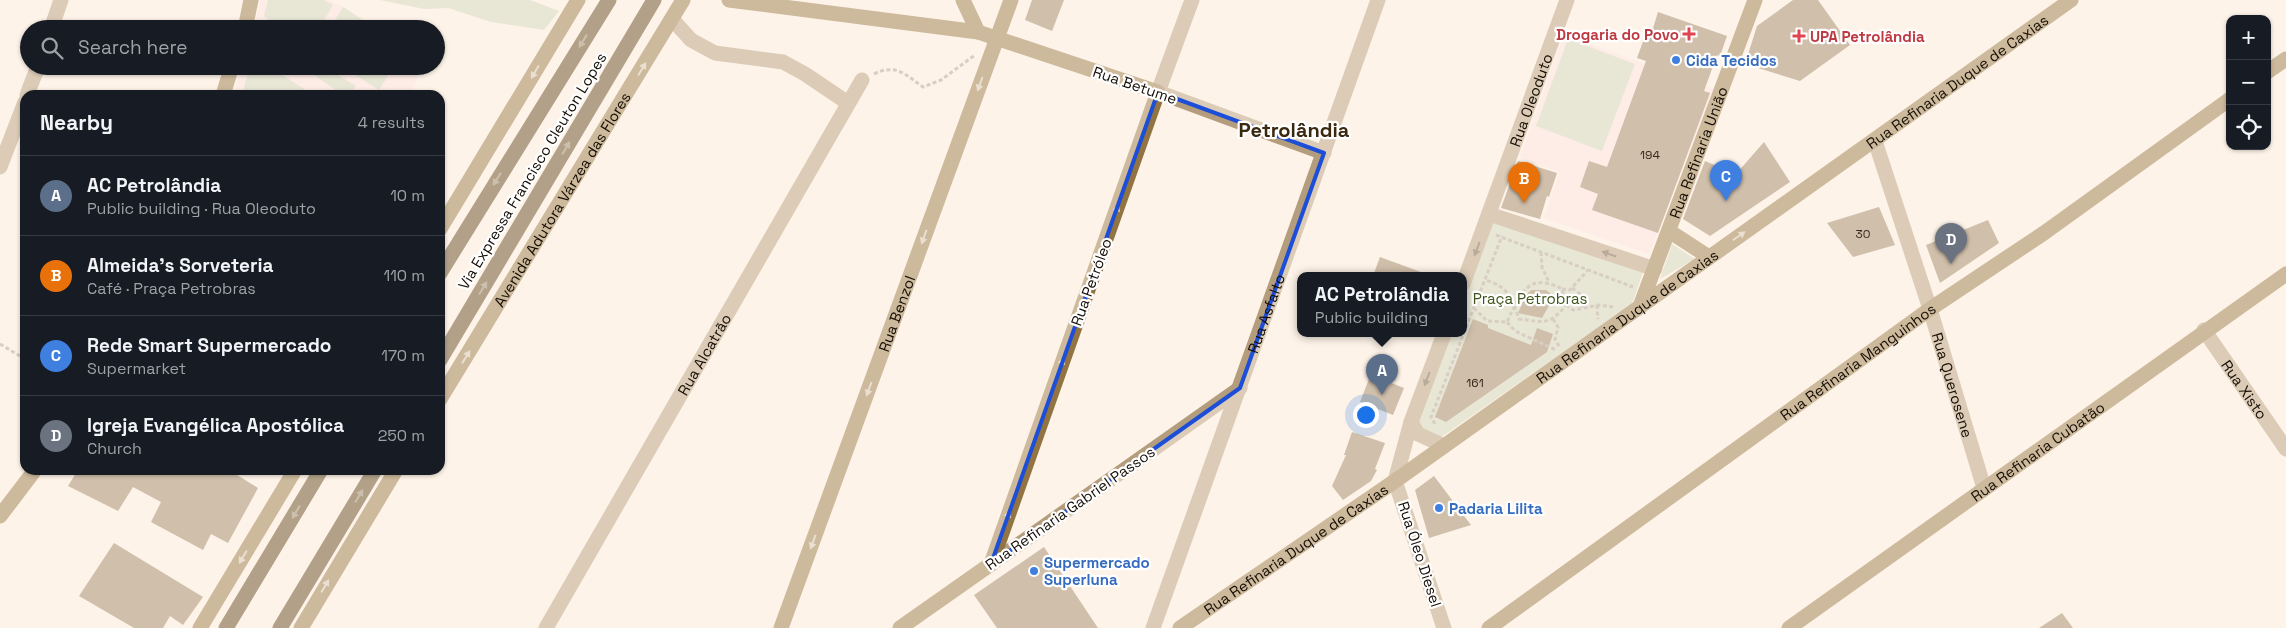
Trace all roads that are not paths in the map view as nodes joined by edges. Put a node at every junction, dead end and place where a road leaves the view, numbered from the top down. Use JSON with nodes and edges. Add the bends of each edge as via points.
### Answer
{"nodes":[{"id":1,"x":61,"y":0,"type":"edge"},
{"id":2,"x":251,"y":0,"type":"edge"},
{"id":3,"x":578,"y":0,"type":"edge"},
{"id":4,"x":608,"y":0,"type":"edge"},
{"id":5,"x":654,"y":0,"type":"edge"},
{"id":6,"x":683,"y":0,"type":"edge"},
{"id":7,"x":729,"y":0,"type":"edge"},
{"id":8,"x":963,"y":0,"type":"edge"},
{"id":9,"x":1011,"y":0,"type":"edge"},
{"id":10,"x":1192,"y":0,"type":"edge"},
{"id":11,"x":1378,"y":0,"type":"edge"},
{"id":12,"x":1567,"y":0,"type":"edge"},
{"id":13,"x":1767,"y":0,"type":"edge"},
{"id":14,"x":2071,"y":0,"type":"edge"},
{"id":15,"x":1753,"y":6,"type":"edge"},
{"id":16,"x":672,"y":19,"type":"junction"},
{"id":17,"x":54,"y":20,"type":"edge"},
{"id":18,"x":247,"y":20,"type":"edge"},
{"id":19,"x":978,"y":32,"type":"junction"},
{"id":20,"x":997,"y":38,"type":"junction"},
{"id":21,"x":2286,"y":58,"type":"edge"},
{"id":22,"x":2271,"y":69,"type":"edge"},
{"id":23,"x":35,"y":75,"type":"edge"},
{"id":24,"x":229,"y":75,"type":"edge"},
{"id":25,"x":862,"y":80,"type":"road end"},
{"id":26,"x":30,"y":90,"type":"edge"},
{"id":27,"x":225,"y":90,"type":"edge"},
{"id":28,"x":1158,"y":92,"type":"junction"},
{"id":29,"x":2226,"y":102,"type":"edge"},
{"id":30,"x":848,"y":103,"type":"junction"},
{"id":31,"x":20,"y":115,"type":"edge"},
{"id":32,"x":1875,"y":141,"type":"junction"},
{"id":33,"x":1324,"y":153,"type":"junction"},
{"id":34,"x":0,"y":167,"type":"edge"},
{"id":35,"x":1489,"y":214,"type":"junction"},
{"id":36,"x":445,"y":221,"type":"edge"},
{"id":37,"x":1669,"y":231,"type":"junction"},
{"id":38,"x":456,"y":246,"type":"junction"},
{"id":39,"x":445,"y":257,"type":"edge"},
{"id":40,"x":1708,"y":257,"type":"junction"},
{"id":41,"x":445,"y":265,"type":"edge"},
{"id":42,"x":1655,"y":269,"type":"junction"},
{"id":43,"x":1467,"y":273,"type":"edge"},
{"id":44,"x":2286,"y":274,"type":"edge"},
{"id":45,"x":1635,"y":299,"type":"junction"},
{"id":46,"x":1930,"y":309,"type":"junction"},
{"id":47,"x":2204,"y":330,"type":"junction"},
{"id":48,"x":1443,"y":337,"type":"edge"},
{"id":49,"x":445,"y":352,"type":"edge"},
{"id":50,"x":1240,"y":388,"type":"junction"},
{"id":51,"x":445,"y":391,"type":"edge"},
{"id":52,"x":1410,"y":422,"type":"junction"},
{"id":53,"x":1444,"y":446,"type":"junction"},
{"id":54,"x":2286,"y":449,"type":"edge"},
{"id":55,"x":31,"y":475,"type":"edge"},
{"id":56,"x":292,"y":475,"type":"edge"},
{"id":57,"x":318,"y":475,"type":"edge"},
{"id":58,"x":371,"y":475,"type":"edge"},
{"id":59,"x":393,"y":475,"type":"edge"},
{"id":60,"x":1395,"y":481,"type":"junction"},
{"id":61,"x":1984,"y":488,"type":"junction"},
{"id":62,"x":0,"y":516,"type":"edge"},
{"id":63,"x":991,"y":564,"type":"junction"},
{"id":64,"x":200,"y":628,"type":"edge"},
{"id":65,"x":226,"y":628,"type":"edge"},
{"id":66,"x":280,"y":628,"type":"edge"},
{"id":67,"x":301,"y":628,"type":"edge"},
{"id":68,"x":546,"y":628,"type":"edge"},
{"id":69,"x":781,"y":628,"type":"edge"},
{"id":70,"x":900,"y":628,"type":"edge"},
{"id":71,"x":1153,"y":628,"type":"edge"},
{"id":72,"x":1180,"y":628,"type":"edge"},
{"id":73,"x":1444,"y":628,"type":"edge"},
{"id":74,"x":1489,"y":628,"type":"edge"},
{"id":75,"x":1789,"y":628,"type":"edge"}],
"edges":[{"from":1,"to":17,"type":"street"},
{"from":2,"to":18,"type":"street"},
{"from":3,"to":36,"type":"street","one_way":true},
{"from":4,"to":38,"type":"highway","name":"Via Expressa Francisco Cleuton Lopes","one_way":true},
{"from":49,"to":5,"type":"highway","name":"Via Expressa Francisco Cleuton Lopes","one_way":true},
{"from":6,"to":16,"type":"street","name":"Avenida Adutora Várzea das Flores"},
{"from":7,"to":19,"type":"street","name":"Rua Betume"},
{"from":8,"to":19,"type":"street"},
{"from":9,"to":20,"type":"street","name":"Rua Benzol"},
{"from":10,"to":28,"type":"street","name":"Rua Petróleo"},
{"from":11,"to":33,"type":"street","name":"Rua Asfalto"},
{"from":12,"to":35,"type":"street","name":"Rua Oleoduto"},
{"from":13,"to":15,"type":"street"},
{"from":14,"to":32,"type":"street","name":"Rua Refinaria Duque de Caxias"},
{"from":15,"to":37,"type":"street","name":"Rua Refinaria União"},
{"from":16,"to":30,"type":"street","via":[[691,40],[714,53],[783,62]]},
{"from":51,"to":16,"type":"street","name":"Avenida Adutora Várzea das Flores","one_way":true},
{"from":19,"to":20,"type":"street","name":"Rua Betume"},
{"from":20,"to":28,"type":"street","name":"Rua Betume"},
{"from":20,"to":69,"type":"street","name":"Rua Benzol","one_way":true},
{"from":21,"to":22,"type":"street"},
{"from":23,"to":26,"type":"street"},
{"from":24,"to":27,"type":"street"},
{"from":25,"to":30,"type":"street","name":"Rua Alcatrão"},
{"from":28,"to":33,"type":"street","name":"Rua Betume"},
{"from":63,"to":28,"type":"street","name":"Rua Petróleo","one_way":true},
{"from":29,"to":46,"type":"street","name":"Rua Refinaria Manguinhos","via":[[2044,233]]},
{"from":30,"to":68,"type":"street","name":"Rua Alcatrão"},
{"from":31,"to":34,"type":"street"},
{"from":40,"to":32,"type":"street","name":"Rua Refinaria Duque de Caxias","one_way":true},
{"from":32,"to":46,"type":"street","name":"Rua Querosene"},
{"from":33,"to":50,"type":"street","name":"Rua Asfalto"},
{"from":42,"to":35,"type":"street","one_way":true},
{"from":35,"to":43,"type":"street","name":"Rua Oleoduto","one_way":true},
{"from":37,"to":40,"type":"street"},
{"from":37,"to":42,"type":"street","name":"Rua Refinaria União"},
{"from":38,"to":39,"type":"highway"},
{"from":38,"to":41,"type":"highway","name":"Via Expressa Francisco Cleuton Lopes"},
{"from":40,"to":45,"type":"street","name":"Rua Refinaria Duque de Caxias"},
{"from":42,"to":45,"type":"street","name":"Rua Refinaria União"},
{"from":44,"to":47,"type":"street","name":"Rua Refinaria Cubatão"},
{"from":45,"to":53,"type":"street","name":"Rua Refinaria Duque de Caxias"},
{"from":46,"to":61,"type":"street","name":"Rua Querosene"},
{"from":46,"to":74,"type":"street","name":"Rua Refinaria Manguinhos"},
{"from":47,"to":54,"type":"street","name":"Rua Xisto"},
{"from":47,"to":61,"type":"street","name":"Rua Refinaria Cubatão"},
{"from":48,"to":52,"type":"street","one_way":true},
{"from":50,"to":63,"type":"street","name":"Rua Refinaria Gabriel Passos"},
{"from":50,"to":71,"type":"street","name":"Rua Asfalto"},
{"from":52,"to":53,"type":"street","via":[[1418,434]]},
{"from":52,"to":60,"type":"street"},
{"from":53,"to":60,"type":"street","name":"Rua Refinaria Duque de Caxias"},
{"from":55,"to":62,"type":"street"},
{"from":56,"to":64,"type":"street","one_way":true},
{"from":57,"to":65,"type":"highway","one_way":true},
{"from":66,"to":58,"type":"highway","one_way":true},
{"from":67,"to":59,"type":"street","one_way":true},
{"from":60,"to":72,"type":"street","name":"Rua Refinaria Duque de Caxias"},
{"from":60,"to":73,"type":"street","name":"Rua Óleo Diesel"},
{"from":61,"to":75,"type":"street","name":"Rua Refinaria Cubatão"},
{"from":63,"to":70,"type":"street","name":"Rua Refinaria Gabriel Passos"}]}
